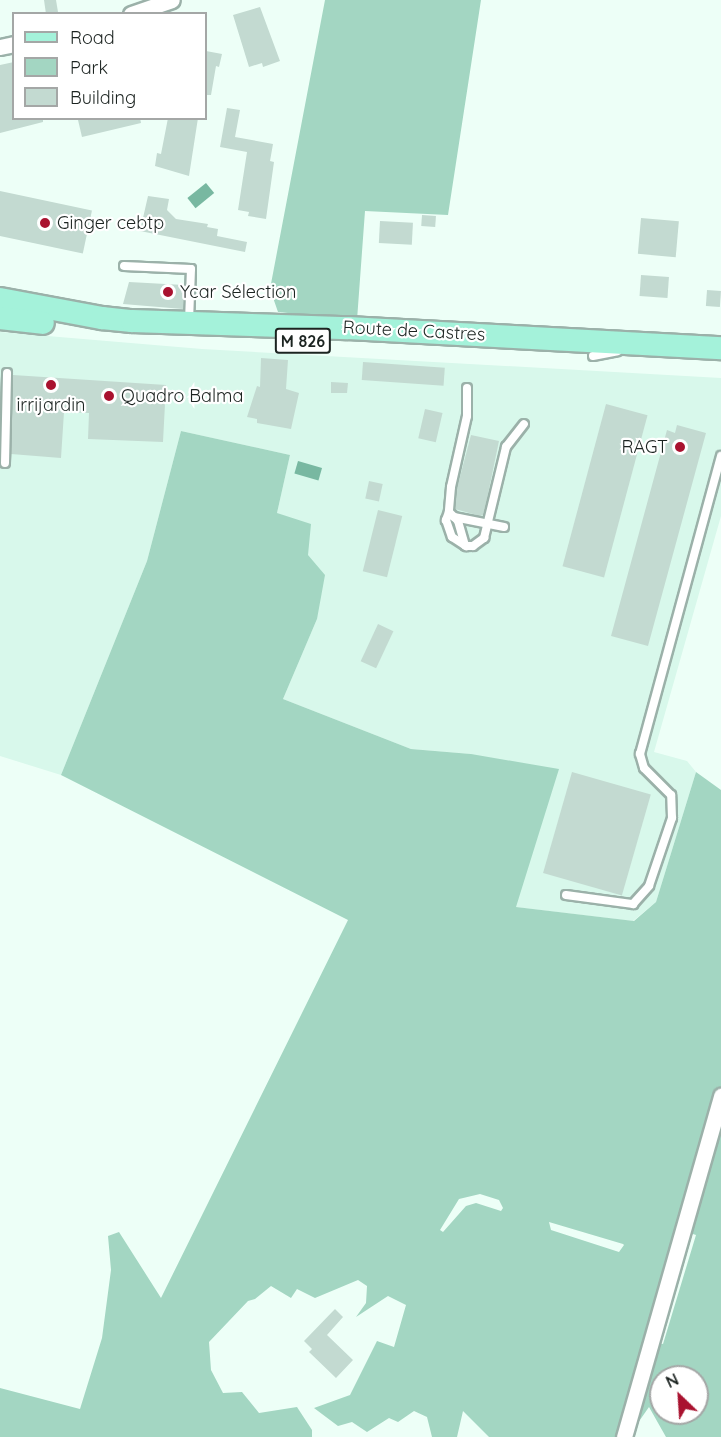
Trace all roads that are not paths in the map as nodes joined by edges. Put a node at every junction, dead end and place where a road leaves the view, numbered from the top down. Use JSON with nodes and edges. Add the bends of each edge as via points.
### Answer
{"nodes":[{"id":1,"x":172,"y":0,"type":"edge"},
{"id":2,"x":137,"y":12,"type":"edge"},
{"id":3,"x":124,"y":266,"type":"dead end"},
{"id":4,"x":0,"y":299,"type":"edge"},
{"id":5,"x":3,"y":315,"type":"edge"},
{"id":6,"x":189,"y":323,"type":"junction"},
{"id":7,"x":574,"y":340,"type":"junction"},
{"id":8,"x":721,"y":348,"type":"edge"},
{"id":9,"x":721,"y":355,"type":"edge"},
{"id":10,"x":593,"y":356,"type":"junction"},
{"id":11,"x":721,"y":363,"type":"edge"},
{"id":12,"x":7,"y":373,"type":"dead end"},
{"id":13,"x":467,"y":388,"type":"dead end"},
{"id":14,"x":524,"y":424,"type":"dead end"},
{"id":15,"x":721,"y":456,"type":"edge"},
{"id":16,"x":5,"y":463,"type":"dead end"},
{"id":17,"x":452,"y":514,"type":"junction"},
{"id":18,"x":489,"y":524,"type":"junction"},
{"id":19,"x":504,"y":527,"type":"dead end"},
{"id":20,"x":466,"y":546,"type":"junction"},
{"id":21,"x":567,"y":895,"type":"dead end"},
{"id":22,"x":721,"y":1096,"type":"edge"},
{"id":23,"x":624,"y":1437,"type":"edge"}],
"edges":[{"from":1,"to":2,"type":"street"},
{"from":3,"to":6,"type":"lane","via":[[190,269]]},
{"from":4,"to":6,"type":"main road","name":"Route de Castres","number":"M 826","via":[[102,318]]},
{"from":5,"to":7,"type":"lane","via":[[157,329],[532,345]]},
{"from":5,"to":10,"type":"main road","name":"Route de Castres","number":"M 826","via":[[96,332]]},
{"from":6,"to":7,"type":"main road","name":"Route de Castres","number":"M 826"},
{"from":7,"to":8,"type":"main road","name":"Route de Castres","number":"M 826"},
{"from":9,"to":10,"type":"lane","via":[[620,351]]},
{"from":10,"to":11,"type":"main road","name":"Route de Castres","number":"M 826"},
{"from":12,"to":16,"type":"lane"},
{"from":13,"to":17,"type":"lane","via":[[467,416],[451,488]]},
{"from":14,"to":18,"type":"lane","via":[[506,447]]},
{"from":15,"to":21,"type":"lane","via":[[640,754],[644,768],[671,795],[672,818],[649,886],[633,904]]},
{"from":17,"to":18,"type":"lane"},
{"from":17,"to":20,"type":"lane"},
{"from":17,"to":20,"type":"lane","via":[[447,528],[452,537]]},
{"from":18,"to":19,"type":"lane"},
{"from":18,"to":20,"type":"lane","via":[[484,538]]},
{"from":22,"to":23,"type":"street"}]}
